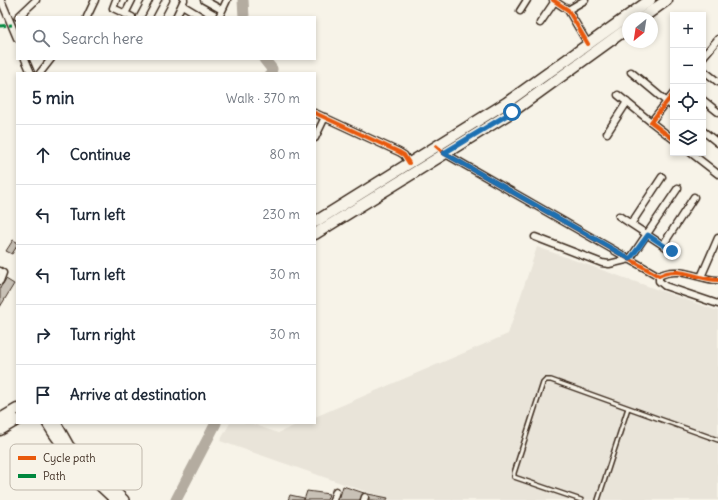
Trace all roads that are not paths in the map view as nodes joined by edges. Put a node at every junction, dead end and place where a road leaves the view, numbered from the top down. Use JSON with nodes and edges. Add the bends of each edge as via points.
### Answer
{"nodes":[{"id":1,"x":1,"y":0,"type":"edge"},
{"id":2,"x":36,"y":0,"type":"edge"},
{"id":3,"x":95,"y":0,"type":"edge"},
{"id":4,"x":116,"y":0,"type":"edge"},
{"id":5,"x":132,"y":0,"type":"edge"},
{"id":6,"x":149,"y":0,"type":"edge"},
{"id":7,"x":166,"y":0,"type":"edge"},
{"id":8,"x":204,"y":0,"type":"edge"},
{"id":9,"x":227,"y":0,"type":"edge"},
{"id":10,"x":528,"y":0,"type":"edge"},
{"id":11,"x":585,"y":0,"type":"edge"},
{"id":12,"x":650,"y":0,"type":"edge"},
{"id":13,"x":667,"y":0,"type":"edge"},
{"id":14,"x":554,"y":1,"type":"edge"},
{"id":15,"x":183,"y":3,"type":"edge"},
{"id":16,"x":222,"y":10,"type":"junction"},
{"id":17,"x":568,"y":10,"type":"junction"},
{"id":18,"x":520,"y":11,"type":"dead end"},
{"id":19,"x":650,"y":12,"type":"edge"},
{"id":20,"x":125,"y":14,"type":"junction"},
{"id":21,"x":19,"y":16,"type":"edge"},
{"id":22,"x":87,"y":16,"type":"edge"},
{"id":23,"x":130,"y":16,"type":"edge"},
{"id":24,"x":141,"y":16,"type":"edge"},
{"id":25,"x":157,"y":16,"type":"edge"},
{"id":26,"x":176,"y":16,"type":"edge"},
{"id":27,"x":201,"y":16,"type":"edge"},
{"id":28,"x":219,"y":16,"type":"edge"},
{"id":29,"x":16,"y":19,"type":"edge"},
{"id":30,"x":540,"y":23,"type":"dead end"},
{"id":31,"x":12,"y":25,"type":"junction"},
{"id":32,"x":622,"y":32,"type":"edge"},
{"id":33,"x":16,"y":35,"type":"edge"},
{"id":34,"x":718,"y":39,"type":"edge"},
{"id":35,"x":588,"y":44,"type":"junction"},
{"id":36,"x":706,"y":53,"type":"edge"},
{"id":37,"x":25,"y":60,"type":"edge"},
{"id":38,"x":50,"y":60,"type":"edge"},
{"id":39,"x":30,"y":72,"type":"edge"},
{"id":40,"x":41,"y":72,"type":"edge"},
{"id":41,"x":630,"y":72,"type":"dead end"},
{"id":42,"x":706,"y":72,"type":"edge"},
{"id":43,"x":718,"y":82,"type":"edge"},
{"id":44,"x":618,"y":95,"type":"dead end"},
{"id":45,"x":670,"y":98,"type":"edge"},
{"id":46,"x":627,"y":102,"type":"junction"},
{"id":47,"x":667,"y":102,"type":"junction"},
{"id":48,"x":706,"y":102,"type":"edge"},
{"id":49,"x":670,"y":104,"type":"edge"},
{"id":50,"x":718,"y":112,"type":"edge"},
{"id":51,"x":316,"y":113,"type":"edge"},
{"id":52,"x":325,"y":117,"type":"junction"},
{"id":53,"x":651,"y":122,"type":"junction"},
{"id":54,"x":607,"y":133,"type":"dead end"},
{"id":55,"x":706,"y":133,"type":"edge"},
{"id":56,"x":316,"y":135,"type":"edge"},
{"id":57,"x":670,"y":137,"type":"edge"},
{"id":58,"x":718,"y":143,"type":"edge"},
{"id":59,"x":436,"y":146,"type":"junction"},
{"id":60,"x":444,"y":153,"type":"junction"},
{"id":61,"x":695,"y":156,"type":"edge"},
{"id":62,"x":409,"y":163,"type":"junction"},
{"id":63,"x":718,"y":174,"type":"edge"},
{"id":64,"x":662,"y":178,"type":"dead end"},
{"id":65,"x":678,"y":188,"type":"dead end"},
{"id":66,"x":694,"y":197,"type":"dead end"},
{"id":67,"x":619,"y":216,"type":"dead end"},
{"id":68,"x":316,"y":221,"type":"edge"},
{"id":69,"x":631,"y":224,"type":"junction"},
{"id":70,"x":316,"y":233,"type":"edge"},
{"id":71,"x":648,"y":235,"type":"junction"},
{"id":72,"x":534,"y":237,"type":"dead end"},
{"id":73,"x":718,"y":238,"type":"edge"},
{"id":74,"x":663,"y":245,"type":"junction"},
{"id":75,"x":716,"y":250,"type":"edge"},
{"id":76,"x":672,"y":251,"type":"dead end"},
{"id":77,"x":630,"y":259,"type":"junction"},
{"id":78,"x":0,"y":271,"type":"edge"},
{"id":79,"x":659,"y":276,"type":"junction"},
{"id":80,"x":701,"y":277,"type":"junction"},
{"id":81,"x":718,"y":280,"type":"edge"},
{"id":82,"x":0,"y":281,"type":"edge"},
{"id":83,"x":718,"y":304,"type":"edge"},
{"id":84,"x":628,"y":408,"type":"junction"},
{"id":85,"x":16,"y":410,"type":"edge"},
{"id":86,"x":0,"y":419,"type":"edge"},
{"id":87,"x":16,"y":421,"type":"edge"},
{"id":88,"x":48,"y":424,"type":"edge"},
{"id":89,"x":57,"y":424,"type":"edge"},
{"id":90,"x":0,"y":430,"type":"edge"},
{"id":91,"x":718,"y":440,"type":"edge"},
{"id":92,"x":61,"y":444,"type":"edge"},
{"id":93,"x":68,"y":444,"type":"edge"},
{"id":94,"x":104,"y":490,"type":"edge"},
{"id":95,"x":114,"y":490,"type":"edge"},
{"id":96,"x":336,"y":491,"type":"dead end"},
{"id":97,"x":115,"y":500,"type":"edge"},
{"id":98,"x":124,"y":500,"type":"edge"},
{"id":99,"x":333,"y":500,"type":"edge"},
{"id":100,"x":581,"y":500,"type":"edge"},
{"id":101,"x":598,"y":500,"type":"edge"}],
"edges":[{"from":1,"to":31,"type":"street"},
{"from":2,"to":21,"type":"street"},
{"from":3,"to":22,"type":"street"},
{"from":4,"to":20,"type":"street","via":[[113,8]]},
{"from":5,"to":20,"type":"street"},
{"from":6,"to":24,"type":"street"},
{"from":7,"to":25,"type":"street"},
{"from":8,"to":16,"type":"street"},
{"from":9,"to":16,"type":"street"},
{"from":10,"to":18,"type":"street"},
{"from":11,"to":17,"type":"street"},
{"from":12,"to":35,"type":"main road"},
{"from":13,"to":19,"type":"main road"},
{"from":14,"to":17,"type":"street"},
{"from":14,"to":30,"type":"street"},
{"from":15,"to":26,"type":"street"},
{"from":15,"to":27,"type":"street"},
{"from":16,"to":28,"type":"street"},
{"from":17,"to":35,"type":"street"},
{"from":20,"to":23,"type":"street"},
{"from":29,"to":31,"type":"street"},
{"from":31,"to":33,"type":"street"},
{"from":32,"to":60,"type":"main road","via":[[512,112]]},
{"from":34,"to":36,"type":"street"},
{"from":35,"to":59,"type":"main road","via":[[506,103]]},
{"from":37,"to":39,"type":"street"},
{"from":38,"to":40,"type":"street"},
{"from":41,"to":47,"type":"street"},
{"from":42,"to":43,"type":"street"},
{"from":44,"to":46,"type":"street"},
{"from":45,"to":47,"type":"street"},
{"from":46,"to":53,"type":"street"},
{"from":46,"to":54,"type":"street"},
{"from":47,"to":49,"type":"street"},
{"from":47,"to":53,"type":"street"},
{"from":48,"to":50,"type":"street"},
{"from":51,"to":52,"type":"street"},
{"from":52,"to":56,"type":"street"},
{"from":52,"to":62,"type":"street","via":[[402,153]]},
{"from":53,"to":57,"type":"street"},
{"from":55,"to":58,"type":"street"},
{"from":59,"to":60,"type":"street"},
{"from":59,"to":62,"type":"main road"},
{"from":60,"to":70,"type":"main road"},
{"from":60,"to":77,"type":"street"},
{"from":61,"to":63,"type":"street"},
{"from":62,"to":68,"type":"main road"},
{"from":64,"to":69,"type":"street"},
{"from":65,"to":71,"type":"street"},
{"from":66,"to":74,"type":"street"},
{"from":67,"to":69,"type":"street"},
{"from":69,"to":71,"type":"street"},
{"from":71,"to":74,"type":"street"},
{"from":71,"to":77,"type":"street"},
{"from":72,"to":77,"type":"street","via":[[606,264]]},
{"from":73,"to":75,"type":"street"},
{"from":74,"to":76,"type":"street"},
{"from":75,"to":80,"type":"street"},
{"from":77,"to":79,"type":"street"},
{"from":78,"to":82,"type":"street","via":[[3,273]]},
{"from":79,"to":80,"type":"street","via":[[680,272]]},
{"from":79,"to":83,"type":"street","via":[[659,281],[665,286]]},
{"from":80,"to":81,"type":"street"},
{"from":84,"to":91,"type":"lane"},
{"from":84,"to":100,"type":"lane","via":[[551,380],[543,383],[514,477]]},
{"from":84,"to":101,"type":"lane"},
{"from":85,"to":86,"type":"main road"},
{"from":87,"to":90,"type":"main road"},
{"from":88,"to":92,"type":"main road"},
{"from":89,"to":93,"type":"main road"},
{"from":94,"to":97,"type":"main road"},
{"from":95,"to":98,"type":"main road"},
{"from":96,"to":99,"type":"street"}]}
